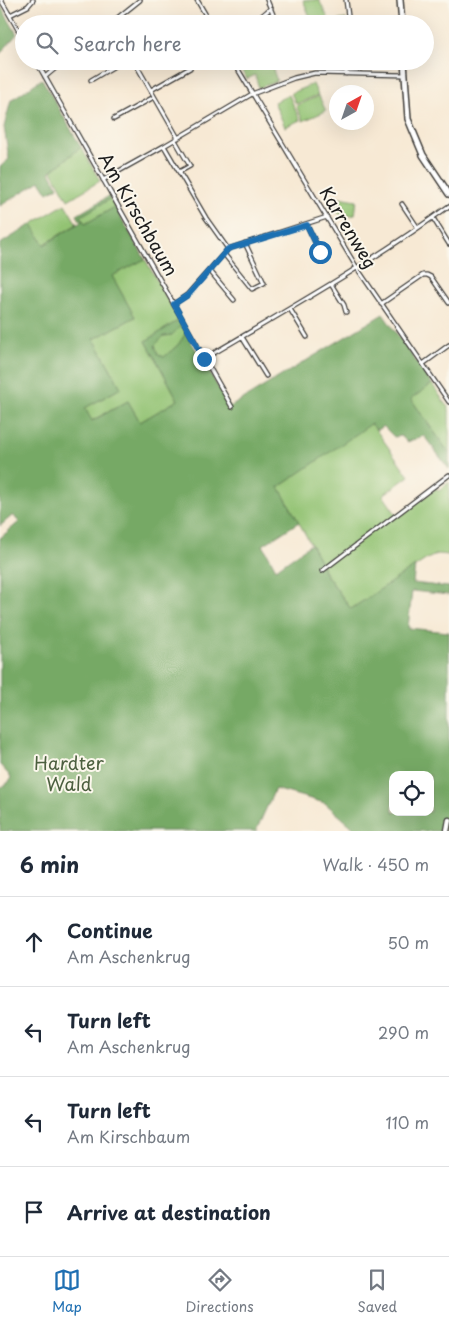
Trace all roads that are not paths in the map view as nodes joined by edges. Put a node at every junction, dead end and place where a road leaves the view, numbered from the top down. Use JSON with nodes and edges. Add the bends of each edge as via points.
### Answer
{"nodes":[{"id":1,"x":1,"y":0,"type":"edge"},
{"id":2,"x":33,"y":0,"type":"edge"},
{"id":3,"x":140,"y":0,"type":"edge"},
{"id":4,"x":196,"y":0,"type":"edge"},
{"id":5,"x":267,"y":0,"type":"edge"},
{"id":6,"x":346,"y":0,"type":"edge"},
{"id":7,"x":400,"y":0,"type":"edge"},
{"id":8,"x":271,"y":8,"type":"junction"},
{"id":9,"x":10,"y":15,"type":"junction"},
{"id":10,"x":121,"y":15,"type":"edge"},
{"id":11,"x":205,"y":15,"type":"edge"},
{"id":12,"x":263,"y":15,"type":"edge"},
{"id":13,"x":274,"y":15,"type":"edge"},
{"id":14,"x":348,"y":15,"type":"edge"},
{"id":15,"x":401,"y":15,"type":"edge"},
{"id":16,"x":15,"y":24,"type":"edge"},
{"id":17,"x":41,"y":70,"type":"edge"},
{"id":18,"x":53,"y":70,"type":"edge"},
{"id":19,"x":108,"y":70,"type":"edge"},
{"id":20,"x":139,"y":70,"type":"edge"},
{"id":21,"x":186,"y":70,"type":"edge"},
{"id":22,"x":238,"y":70,"type":"edge"},
{"id":23,"x":346,"y":70,"type":"edge"},
{"id":24,"x":404,"y":70,"type":"edge"},
{"id":25,"x":346,"y":74,"type":"junction"},
{"id":26,"x":404,"y":75,"type":"junction"},
{"id":27,"x":45,"y":77,"type":"junction"},
{"id":28,"x":91,"y":80,"type":"dead end"},
{"id":29,"x":151,"y":90,"type":"junction"},
{"id":30,"x":252,"y":94,"type":"junction"},
{"id":31,"x":154,"y":97,"type":"junction"},
{"id":32,"x":114,"y":119,"type":"dead end"},
{"id":33,"x":176,"y":139,"type":"junction"},
{"id":34,"x":164,"y":146,"type":"junction"},
{"id":35,"x":179,"y":172,"type":"junction"},
{"id":36,"x":103,"y":180,"type":"junction"},
{"id":37,"x":449,"y":194,"type":"edge"},
{"id":38,"x":402,"y":204,"type":"dead end"},
{"id":39,"x":449,"y":206,"type":"edge"},
{"id":40,"x":326,"y":217,"type":"junction"},
{"id":41,"x":432,"y":218,"type":"junction"},
{"id":42,"x":307,"y":225,"type":"junction"},
{"id":43,"x":418,"y":228,"type":"junction"},
{"id":44,"x":245,"y":243,"type":"junction"},
{"id":45,"x":449,"y":244,"type":"edge"},
{"id":46,"x":228,"y":249,"type":"junction"},
{"id":47,"x":320,"y":252,"type":"dead end"},
{"id":48,"x":224,"y":254,"type":"junction"},
{"id":49,"x":357,"y":268,"type":"junction"},
{"id":50,"x":210,"y":271,"type":"junction"},
{"id":51,"x":332,"y":284,"type":"junction"},
{"id":52,"x":234,"y":300,"type":"dead end"},
{"id":53,"x":449,"y":303,"type":"edge"},
{"id":54,"x":174,"y":304,"type":"junction"},
{"id":55,"x":381,"y":304,"type":"junction"},
{"id":56,"x":290,"y":308,"type":"junction"},
{"id":57,"x":346,"y":312,"type":"dead end"},
{"id":58,"x":307,"y":336,"type":"dead end"},
{"id":59,"x":242,"y":337,"type":"junction"},
{"id":60,"x":449,"y":345,"type":"edge"},
{"id":61,"x":204,"y":359,"type":"junction"},
{"id":62,"x":423,"y":364,"type":"junction"},
{"id":63,"x":266,"y":376,"type":"dead end"},
{"id":64,"x":449,"y":402,"type":"edge"},
{"id":65,"x":232,"y":407,"type":"dead end"},
{"id":66,"x":449,"y":475,"type":"edge"},
{"id":67,"x":322,"y":570,"type":"dead end"},
{"id":68,"x":449,"y":820,"type":"edge"},
{"id":69,"x":447,"y":831,"type":"edge"}],
"edges":[{"from":1,"to":9,"type":"street"},
{"from":2,"to":9,"type":"street"},
{"from":3,"to":10,"type":"street"},
{"from":4,"to":11,"type":"street"},
{"from":5,"to":8,"type":"street"},
{"from":6,"to":14,"type":"street"},
{"from":7,"to":15,"type":"main road"},
{"from":8,"to":12,"type":"street"},
{"from":8,"to":13,"type":"street"},
{"from":9,"to":16,"type":"street"},
{"from":17,"to":27,"type":"street","name":"Am Kirschbaum"},
{"from":18,"to":27,"type":"street"},
{"from":19,"to":28,"type":"street"},
{"from":20,"to":29,"type":"street"},
{"from":21,"to":29,"type":"street"},
{"from":22,"to":30,"type":"street","name":"Karrenweg"},
{"from":23,"to":25,"type":"street"},
{"from":24,"to":26,"type":"main road"},
{"from":25,"to":26,"type":"street"},
{"from":25,"to":30,"type":"street","via":[[315,73]]},
{"from":26,"to":37,"type":"main road","via":[[408,119],[414,136]]},
{"from":27,"to":36,"type":"street","name":"Am Kirschbaum"},
{"from":29,"to":31,"type":"street"},
{"from":30,"to":33,"type":"street"},
{"from":30,"to":40,"type":"street","name":"Karrenweg"},
{"from":31,"to":32,"type":"street"},
{"from":31,"to":33,"type":"street"},
{"from":33,"to":34,"type":"street"},
{"from":33,"to":35,"type":"street","via":[[190,166]]},
{"from":34,"to":35,"type":"street"},
{"from":34,"to":36,"type":"street"},
{"from":35,"to":46,"type":"street"},
{"from":36,"to":54,"type":"street","name":"Am Kirschbaum"},
{"from":38,"to":43,"type":"street"},
{"from":39,"to":41,"type":"street"},
{"from":40,"to":42,"type":"street"},
{"from":40,"to":49,"type":"street","name":"Karrenweg"},
{"from":41,"to":43,"type":"street"},
{"from":41,"to":45,"type":"street"},
{"from":42,"to":44,"type":"street"},
{"from":42,"to":47,"type":"street"},
{"from":43,"to":49,"type":"street"},
{"from":44,"to":46,"type":"street"},
{"from":44,"to":48,"type":"street","via":[[264,283],[252,290]]},
{"from":46,"to":48,"type":"street"},
{"from":48,"to":50,"type":"street"},
{"from":49,"to":51,"type":"street"},
{"from":49,"to":55,"type":"street","name":"Karrenweg"},
{"from":50,"to":52,"type":"street"},
{"from":50,"to":54,"type":"street","via":[[187,296]]},
{"from":51,"to":56,"type":"street"},
{"from":51,"to":57,"type":"street"},
{"from":53,"to":55,"type":"street","via":[[431,278],[423,275]]},
{"from":54,"to":61,"type":"street","name":"Am Kirschbaum"},
{"from":55,"to":62,"type":"street","name":"Karrenweg"},
{"from":56,"to":58,"type":"street"},
{"from":56,"to":59,"type":"street"},
{"from":59,"to":61,"type":"street"},
{"from":59,"to":63,"type":"street"},
{"from":60,"to":62,"type":"street"},
{"from":61,"to":65,"type":"street","name":"Am Kirschbaum"},
{"from":62,"to":64,"type":"street","name":"Karrenweg"},
{"from":66,"to":67,"type":"street"},
{"from":68,"to":69,"type":"street"}]}
